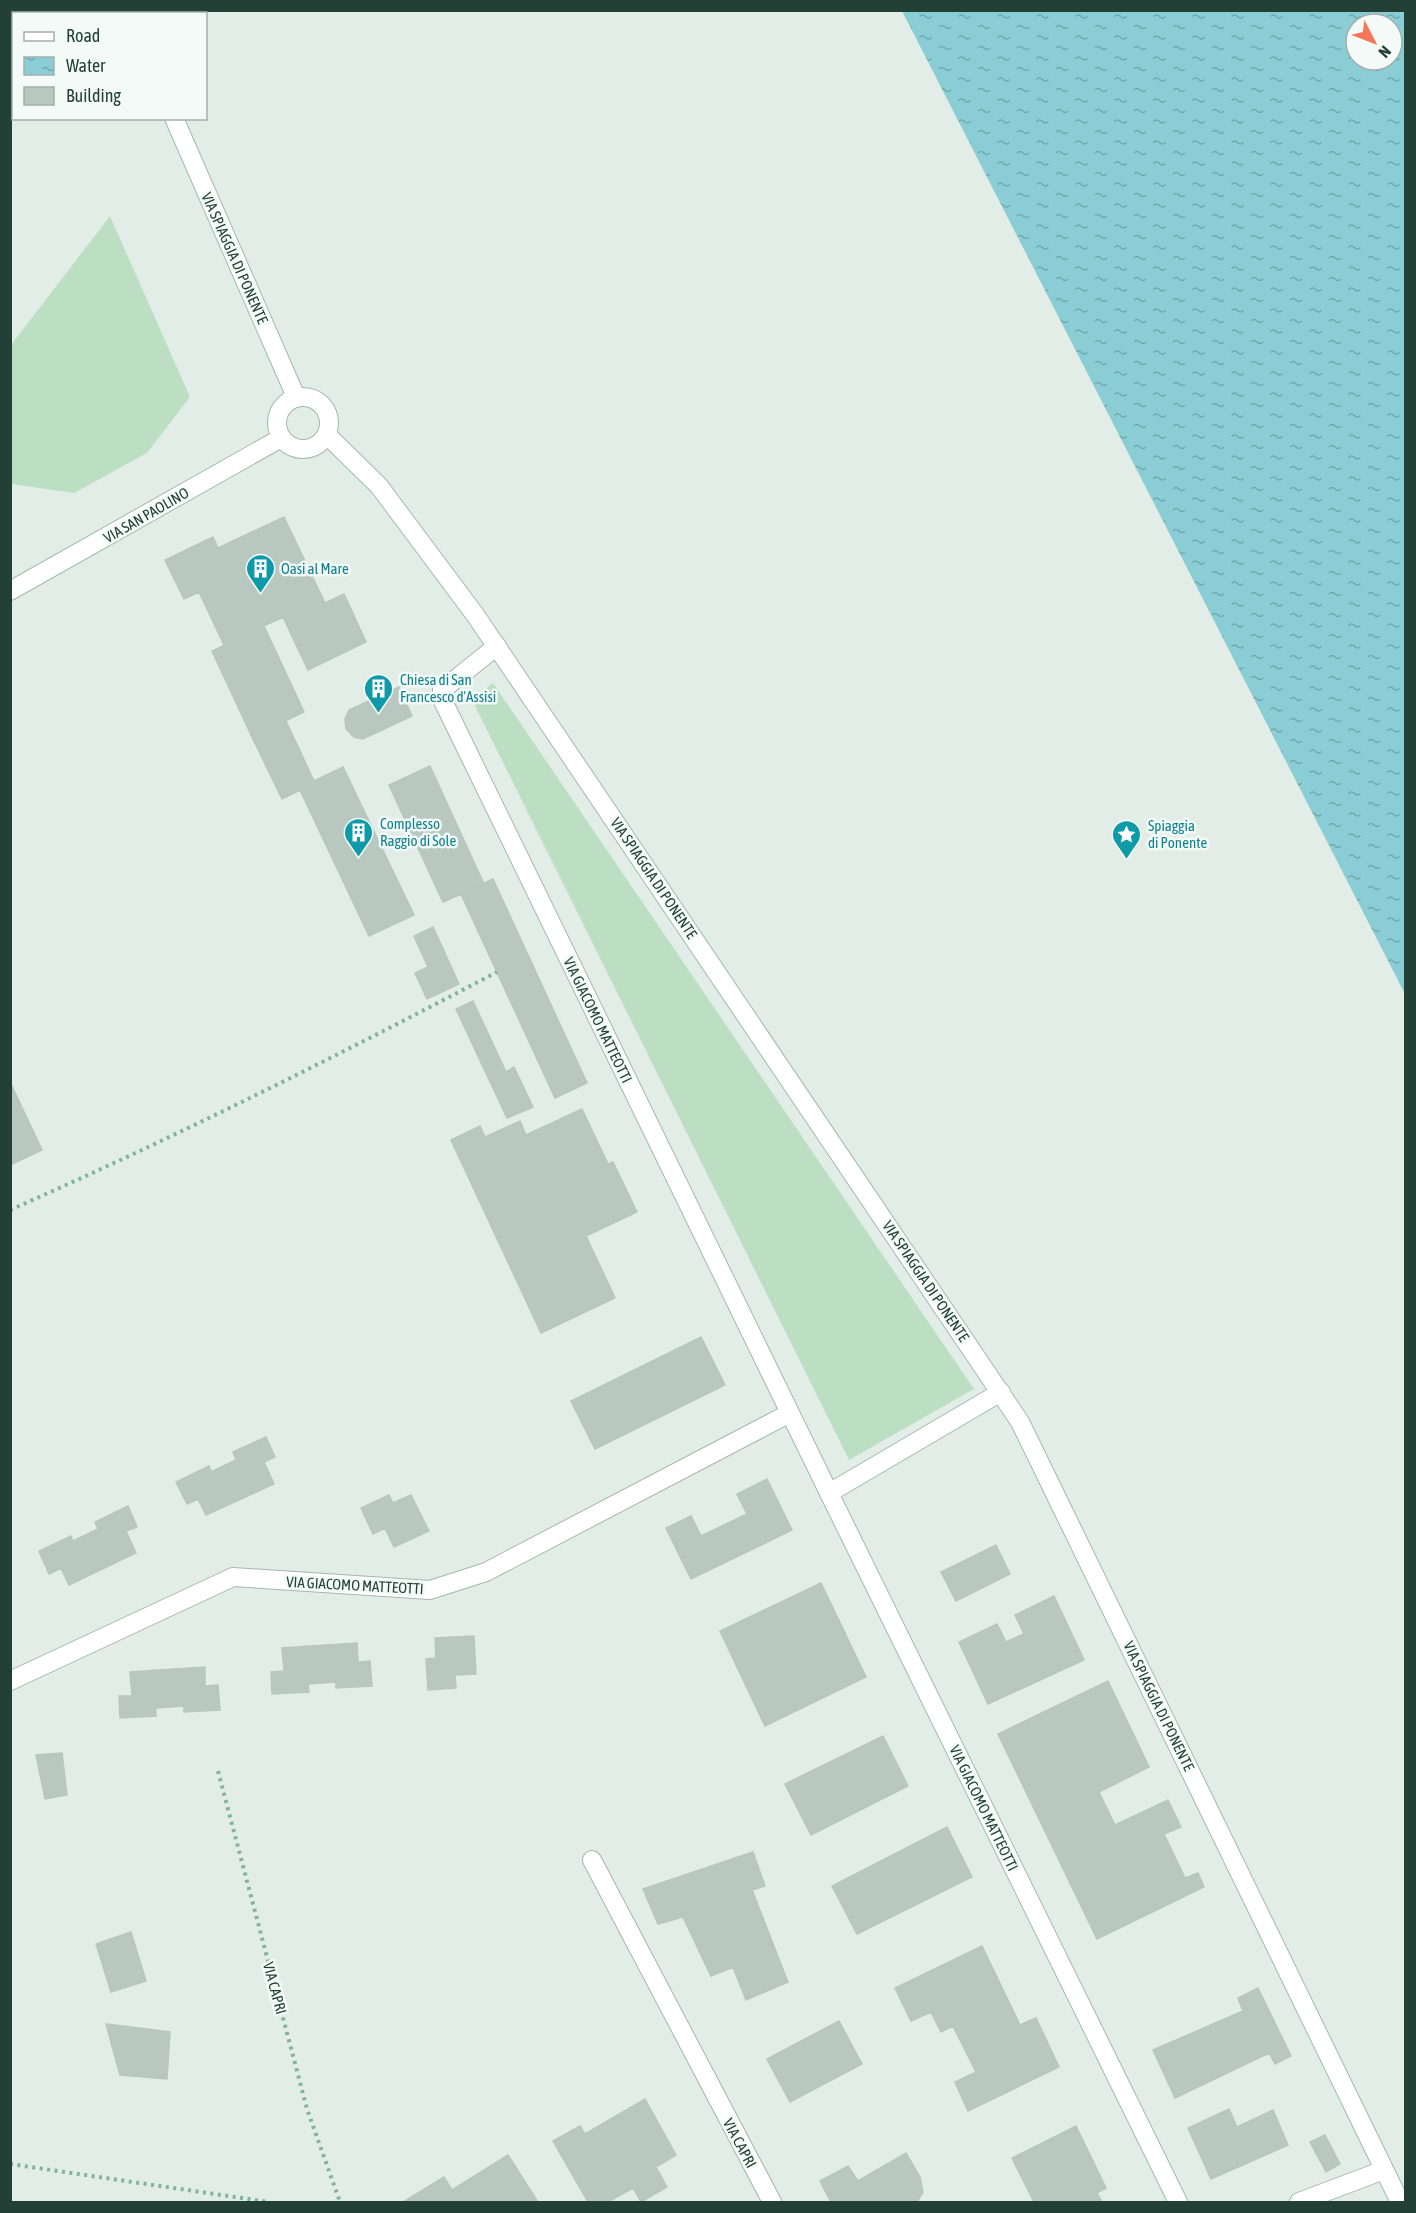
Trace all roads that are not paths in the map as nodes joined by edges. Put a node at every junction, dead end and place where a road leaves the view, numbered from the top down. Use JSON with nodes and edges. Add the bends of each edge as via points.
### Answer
{"nodes":[{"id":1,"x":175,"y":120,"type":"edge"},
{"id":2,"x":296,"y":397,"type":"junction"},
{"id":3,"x":327,"y":435,"type":"junction"},
{"id":4,"x":281,"y":438,"type":"junction"},
{"id":5,"x":10,"y":591,"type":"edge"},
{"id":6,"x":497,"y":646,"type":"junction"},
{"id":7,"x":1001,"y":1392,"type":"junction"},
{"id":8,"x":790,"y":1413,"type":"junction"},
{"id":9,"x":829,"y":1493,"type":"junction"},
{"id":10,"x":10,"y":1681,"type":"edge"},
{"id":11,"x":592,"y":1860,"type":"dead end"},
{"id":12,"x":1384,"y":2170,"type":"junction"},
{"id":13,"x":772,"y":2202,"type":"edge"},
{"id":14,"x":1178,"y":2202,"type":"edge"},
{"id":15,"x":1299,"y":2202,"type":"edge"},
{"id":16,"x":1400,"y":2202,"type":"edge"}],
"edges":[{"from":1,"to":2,"type":"street","name":"VIA SPIAGGIA DI PONENTE"},
{"from":2,"to":3,"type":"street","via":[[311,397],[323,406],[330,420]]},
{"from":2,"to":4,"type":"street","via":[[285,403],[278,414],[276,426]]},
{"from":3,"to":4,"type":"street","via":[[318,445],[305,450],[291,447]]},
{"from":3,"to":6,"type":"street","name":"VIA SPIAGGIA DI PONENTE","via":[[380,486]]},
{"from":4,"to":5,"type":"street","name":"VIA SAN PAOLINO"},
{"from":6,"to":7,"type":"street","name":"VIA SPIAGGIA DI PONENTE"},
{"from":6,"to":8,"type":"street","name":"VIA GIACOMO MATTEOTTI","via":[[451,681],[442,690],[442,699]]},
{"from":7,"to":9,"type":"street"},
{"from":7,"to":12,"type":"street","name":"VIA SPIAGGIA DI PONENTE","via":[[1030,1443]]},
{"from":8,"to":9,"type":"street","name":"VIA GIACOMO MATTEOTTI"},
{"from":8,"to":10,"type":"street","name":"VIA GIACOMO MATTEOTTI","via":[[486,1572],[430,1590],[233,1577]]},
{"from":9,"to":14,"type":"street","name":"VIA GIACOMO MATTEOTTI"},
{"from":11,"to":13,"type":"street","name":"VIA CAPRI"},
{"from":12,"to":15,"type":"street"},
{"from":12,"to":16,"type":"street","name":"VIA SPIAGGIA DI PONENTE"}]}
